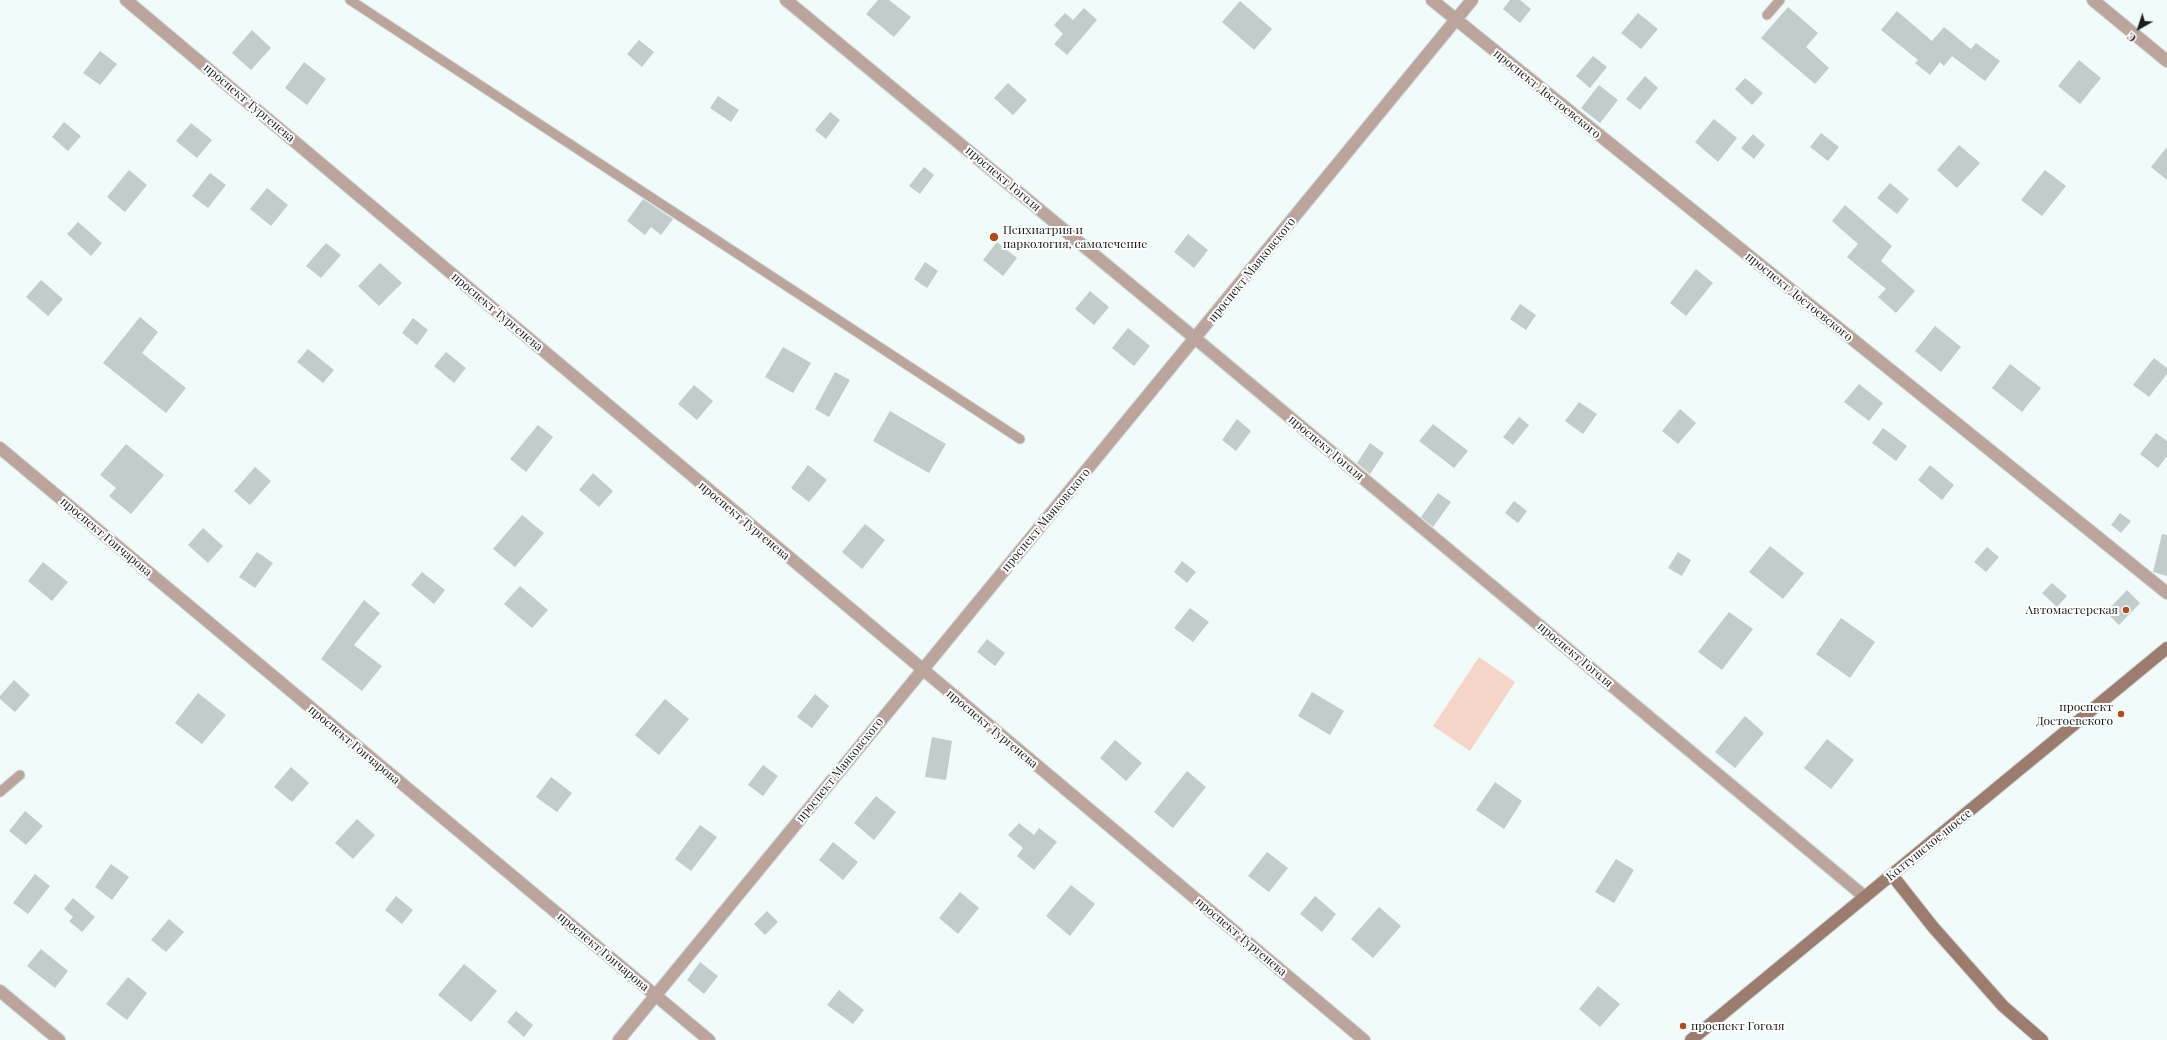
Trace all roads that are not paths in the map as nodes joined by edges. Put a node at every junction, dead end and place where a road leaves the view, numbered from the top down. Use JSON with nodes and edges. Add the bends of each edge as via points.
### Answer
{"nodes":[{"id":1,"x":126,"y":0,"type":"edge"},
{"id":2,"x":350,"y":0,"type":"edge"},
{"id":3,"x":786,"y":0,"type":"edge"},
{"id":4,"x":1432,"y":0,"type":"edge"},
{"id":5,"x":1472,"y":0,"type":"edge"},
{"id":6,"x":1780,"y":0,"type":"edge"},
{"id":7,"x":2093,"y":0,"type":"edge"},
{"id":8,"x":1767,"y":15,"type":"dead end"},
{"id":9,"x":1455,"y":20,"type":"junction"},
{"id":10,"x":2167,"y":61,"type":"edge"},
{"id":11,"x":1196,"y":339,"type":"junction"},
{"id":12,"x":1020,"y":439,"type":"dead end"},
{"id":13,"x":0,"y":448,"type":"edge"},
{"id":14,"x":2167,"y":593,"type":"edge"},
{"id":15,"x":2167,"y":648,"type":"edge"},
{"id":16,"x":922,"y":670,"type":"junction"},
{"id":17,"x":20,"y":774,"type":"dead end"},
{"id":18,"x":0,"y":792,"type":"edge"},
{"id":19,"x":1892,"y":875,"type":"junction"},
{"id":20,"x":1865,"y":897,"type":"junction"},
{"id":21,"x":0,"y":991,"type":"edge"},
{"id":22,"x":655,"y":996,"type":"junction"},
{"id":23,"x":53,"y":1038,"type":"edge"},
{"id":24,"x":619,"y":1040,"type":"edge"},
{"id":25,"x":709,"y":1040,"type":"edge"},
{"id":26,"x":1364,"y":1040,"type":"edge"},
{"id":27,"x":1691,"y":1040,"type":"edge"},
{"id":28,"x":2042,"y":1040,"type":"edge"}],
"edges":[{"from":1,"to":16,"type":"street","name":"проспект Тургенева"},
{"from":2,"to":12,"type":"lane"},
{"from":3,"to":11,"type":"street","name":"проспект Гоголя"},
{"from":4,"to":9,"type":"street","name":"проспект Достоевского"},
{"from":5,"to":9,"type":"street","name":"проспект Маяковского"},
{"from":6,"to":8,"type":"lane"},
{"from":7,"to":10,"type":"street"},
{"from":9,"to":11,"type":"street","name":"проспект Маяковского"},
{"from":9,"to":14,"type":"street","name":"проспект Достоевского"},
{"from":11,"to":16,"type":"street","name":"проспект Маяковского"},
{"from":11,"to":20,"type":"street","name":"проспект Гоголя"},
{"from":13,"to":22,"type":"street","name":"проспект Гончарова"},
{"from":15,"to":19,"type":"main road","name":"Колтушское шоссе"},
{"from":16,"to":22,"type":"street","name":"проспект Маяковского"},
{"from":16,"to":26,"type":"street","name":"проспект Тургенева"},
{"from":17,"to":18,"type":"lane"},
{"from":19,"to":20,"type":"main road","name":"Колтушское шоссе"},
{"from":19,"to":28,"type":"main road","via":[[1933,927],[2003,1006]]},
{"from":20,"to":27,"type":"main road","name":"Колтушское шоссе"},
{"from":21,"to":23,"type":"street"},
{"from":22,"to":24,"type":"street","name":"проспект Маяковского"},
{"from":22,"to":25,"type":"street","name":"проспект Гончарова"}]}
